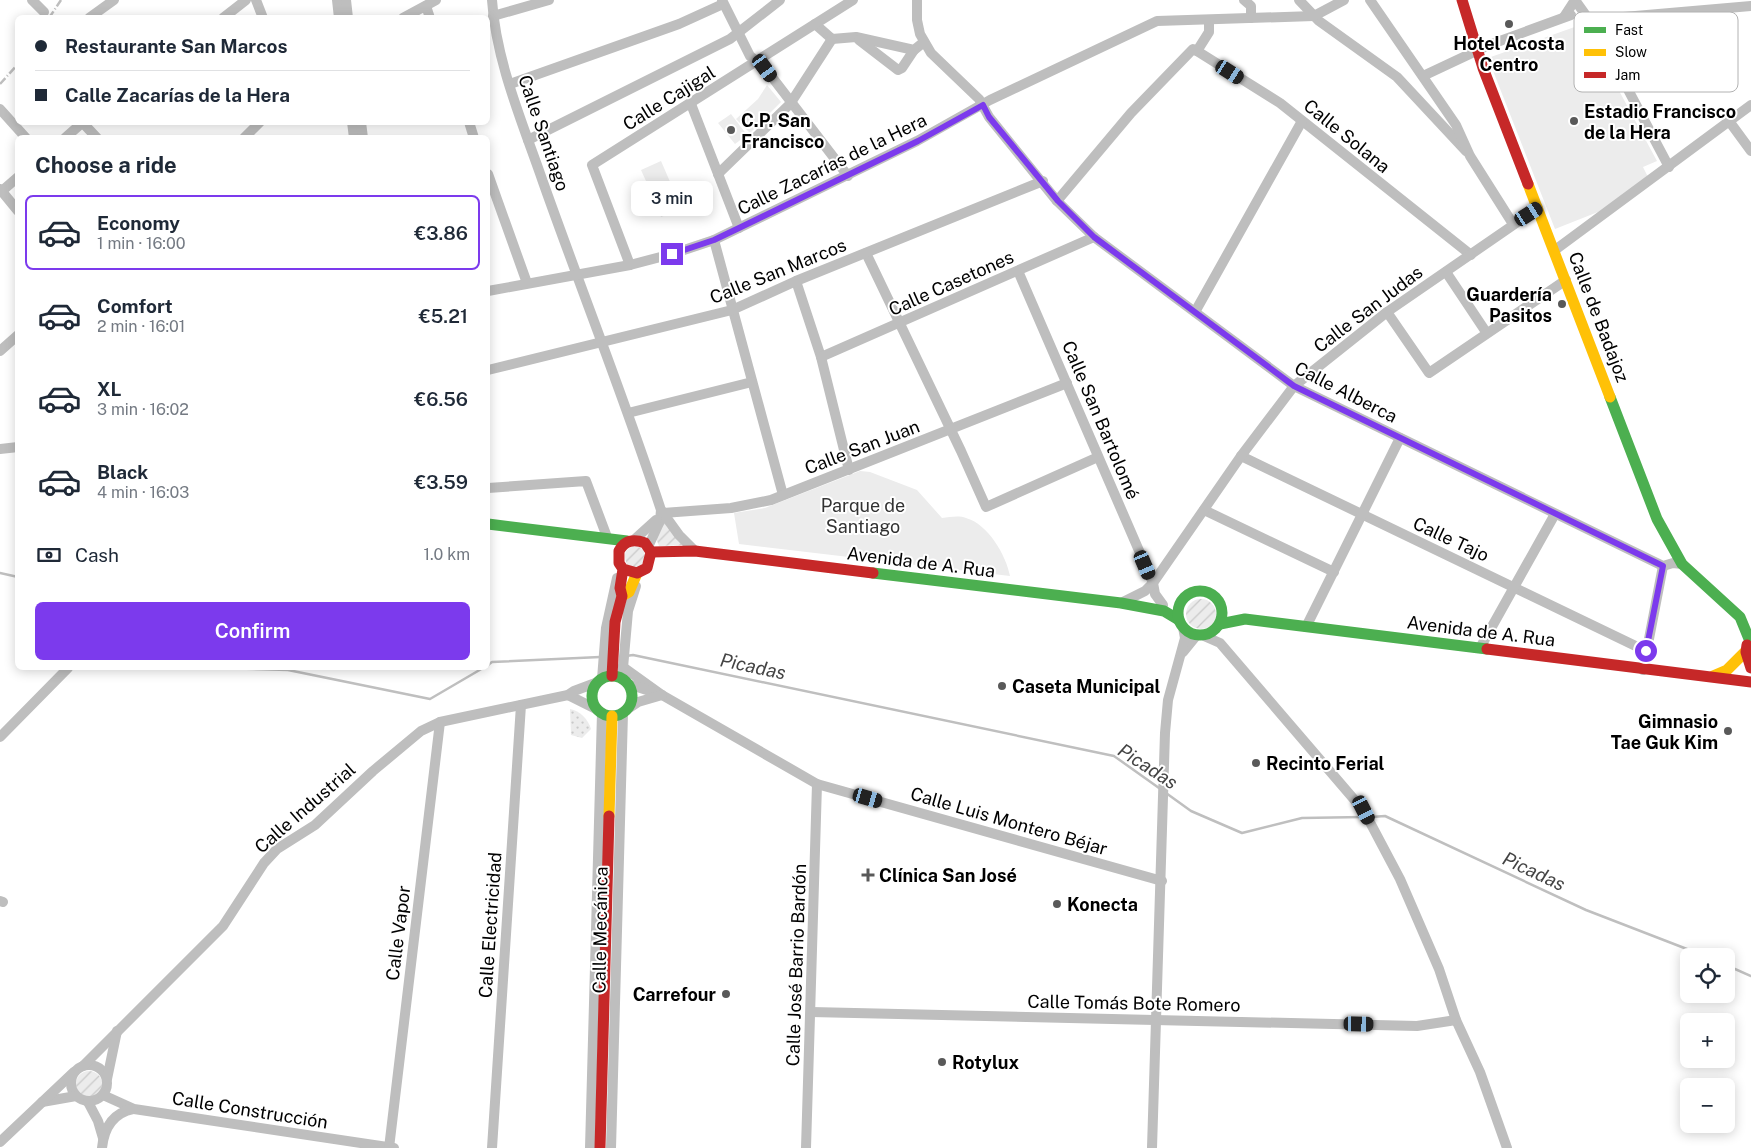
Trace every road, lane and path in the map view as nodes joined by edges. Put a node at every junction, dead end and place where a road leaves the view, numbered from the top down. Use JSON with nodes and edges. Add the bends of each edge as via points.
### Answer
{"nodes":[{"id":1,"x":32,"y":0,"type":"edge"},
{"id":2,"x":114,"y":0,"type":"edge"},
{"id":3,"x":246,"y":0,"type":"edge"},
{"id":4,"x":256,"y":0,"type":"edge"},
{"id":5,"x":337,"y":0,"type":"edge"},
{"id":6,"x":346,"y":0,"type":"edge"},
{"id":7,"x":436,"y":0,"type":"edge"},
{"id":8,"x":493,"y":0,"type":"edge"},
{"id":9,"x":549,"y":0,"type":"edge"},
{"id":10,"x":780,"y":0,"type":"edge"},
{"id":11,"x":853,"y":0,"type":"edge"},
{"id":12,"x":917,"y":0,"type":"edge"},
{"id":13,"x":1244,"y":0,"type":"edge"},
{"id":14,"x":1299,"y":0,"type":"edge"},
{"id":15,"x":1344,"y":0,"type":"edge"},
{"id":16,"x":1370,"y":0,"type":"edge"},
{"id":17,"x":1575,"y":0,"type":"edge"},
{"id":18,"x":722,"y":2,"type":"edge"},
{"id":19,"x":1464,"y":2,"type":"edge"},
{"id":20,"x":426,"y":6,"type":"junction"},
{"id":21,"x":1751,"y":6,"type":"edge"},
{"id":22,"x":506,"y":11,"type":"junction"},
{"id":23,"x":44,"y":12,"type":"dead end"},
{"id":24,"x":1582,"y":12,"type":"edge"},
{"id":25,"x":1651,"y":12,"type":"edge"},
{"id":26,"x":93,"y":15,"type":"edge"},
{"id":27,"x":227,"y":15,"type":"edge"},
{"id":28,"x":262,"y":15,"type":"edge"},
{"id":29,"x":339,"y":15,"type":"edge"},
{"id":30,"x":348,"y":15,"type":"edge"},
{"id":31,"x":409,"y":15,"type":"edge"},
{"id":32,"x":429,"y":15,"type":"edge"},
{"id":33,"x":493,"y":16,"type":"junction"},
{"id":34,"x":1314,"y":16,"type":"junction"},
{"id":35,"x":1564,"y":16,"type":"junction"},
{"id":36,"x":1574,"y":16,"type":"edge"},
{"id":37,"x":1251,"y":18,"type":"junction"},
{"id":38,"x":1208,"y":20,"type":"junction"},
{"id":39,"x":815,"y":24,"type":"junction"},
{"id":40,"x":737,"y":33,"type":"junction"},
{"id":41,"x":856,"y":37,"type":"junction"},
{"id":42,"x":832,"y":39,"type":"junction"},
{"id":43,"x":924,"y":42,"type":"junction"},
{"id":44,"x":914,"y":50,"type":"junction"},
{"id":45,"x":1478,"y":50,"type":"junction"},
{"id":46,"x":1197,"y":52,"type":"junction"},
{"id":47,"x":757,"y":62,"type":"junction"},
{"id":48,"x":1423,"y":76,"type":"junction"},
{"id":49,"x":510,"y":84,"type":"junction"},
{"id":50,"x":1627,"y":92,"type":"edge"},
{"id":51,"x":691,"y":104,"type":"junction"},
{"id":52,"x":790,"y":104,"type":"junction"},
{"id":53,"x":983,"y":105,"type":"junction"},
{"id":54,"x":1751,"y":105,"type":"edge"},
{"id":55,"x":0,"y":109,"type":"edge"},
{"id":56,"x":1302,"y":121,"type":"junction"},
{"id":57,"x":1729,"y":121,"type":"junction"},
{"id":58,"x":80,"y":125,"type":"edge"},
{"id":59,"x":84,"y":125,"type":"edge"},
{"id":60,"x":257,"y":125,"type":"edge"},
{"id":61,"x":23,"y":135,"type":"edge"},
{"id":62,"x":68,"y":135,"type":"edge"},
{"id":63,"x":94,"y":135,"type":"edge"},
{"id":64,"x":247,"y":135,"type":"edge"},
{"id":65,"x":528,"y":140,"type":"junction"},
{"id":66,"x":1751,"y":151,"type":"edge"},
{"id":67,"x":1470,"y":156,"type":"junction"},
{"id":68,"x":1669,"y":167,"type":"junction"},
{"id":69,"x":718,"y":174,"type":"junction"},
{"id":70,"x":848,"y":176,"type":"junction"},
{"id":71,"x":15,"y":180,"type":"edge"},
{"id":72,"x":490,"y":180,"type":"edge"},
{"id":73,"x":1043,"y":181,"type":"junction"},
{"id":74,"x":1,"y":190,"type":"edge"},
{"id":75,"x":1058,"y":201,"type":"junction"},
{"id":76,"x":15,"y":207,"type":"edge"},
{"id":77,"x":1538,"y":208,"type":"junction"},
{"id":78,"x":1513,"y":224,"type":"junction"},
{"id":79,"x":739,"y":228,"type":"junction"},
{"id":80,"x":1094,"y":237,"type":"junction"},
{"id":81,"x":714,"y":240,"type":"junction"},
{"id":82,"x":1555,"y":250,"type":"junction"},
{"id":83,"x":866,"y":253,"type":"junction"},
{"id":84,"x":1470,"y":255,"type":"junction"},
{"id":85,"x":630,"y":265,"type":"junction"},
{"id":86,"x":1018,"y":271,"type":"junction"},
{"id":87,"x":1446,"y":272,"type":"junction"},
{"id":88,"x":575,"y":274,"type":"junction"},
{"id":89,"x":1566,"y":280,"type":"junction"},
{"id":90,"x":796,"y":281,"type":"junction"},
{"id":91,"x":527,"y":283,"type":"junction"},
{"id":92,"x":490,"y":291,"type":"edge"},
{"id":93,"x":732,"y":310,"type":"junction"},
{"id":94,"x":1194,"y":312,"type":"junction"},
{"id":95,"x":1388,"y":312,"type":"junction"},
{"id":96,"x":900,"y":324,"type":"junction"},
{"id":97,"x":1486,"y":332,"type":"junction"},
{"id":98,"x":15,"y":338,"type":"edge"},
{"id":99,"x":601,"y":343,"type":"junction"},
{"id":100,"x":0,"y":351,"type":"edge"},
{"id":101,"x":821,"y":357,"type":"junction"},
{"id":102,"x":490,"y":370,"type":"edge"},
{"id":103,"x":752,"y":382,"type":"junction"},
{"id":104,"x":1067,"y":383,"type":"junction"},
{"id":105,"x":1294,"y":386,"type":"junction"},
{"id":106,"x":628,"y":413,"type":"junction"},
{"id":107,"x":951,"y":429,"type":"junction"},
{"id":108,"x":1400,"y":438,"type":"junction"},
{"id":109,"x":15,"y":447,"type":"edge"},
{"id":110,"x":0,"y":448,"type":"edge"},
{"id":111,"x":1241,"y":456,"type":"junction"},
{"id":112,"x":1098,"y":457,"type":"junction"},
{"id":113,"x":849,"y":470,"type":"junction"},
{"id":114,"x":490,"y":488,"type":"edge"},
{"id":115,"x":783,"y":495,"type":"junction"},
{"id":116,"x":1204,"y":510,"type":"junction"},
{"id":117,"x":662,"y":512,"type":"junction"},
{"id":118,"x":1555,"y":514,"type":"junction"},
{"id":119,"x":1362,"y":515,"type":"junction"},
{"id":120,"x":490,"y":524,"type":"edge"},
{"id":121,"x":589,"y":536,"type":"junction"},
{"id":122,"x":607,"y":537,"type":"junction"},
{"id":123,"x":631,"y":540,"type":"junction"},
{"id":124,"x":649,"y":549,"type":"junction"},
{"id":125,"x":695,"y":551,"type":"junction"},
{"id":126,"x":620,"y":564,"type":"junction"},
{"id":127,"x":1682,"y":564,"type":"junction"},
{"id":128,"x":1663,"y":566,"type":"junction"},
{"id":129,"x":642,"y":571,"type":"junction"},
{"id":130,"x":1334,"y":572,"type":"junction"},
{"id":131,"x":1153,"y":583,"type":"junction"},
{"id":132,"x":1514,"y":586,"type":"junction"},
{"id":133,"x":1145,"y":591,"type":"junction"},
{"id":134,"x":622,"y":596,"type":"junction"},
{"id":135,"x":1121,"y":603,"type":"junction"},
{"id":136,"x":1180,"y":603,"type":"junction"},
{"id":137,"x":1163,"y":605,"type":"junction"},
{"id":138,"x":1143,"y":606,"type":"junction"},
{"id":139,"x":1222,"y":607,"type":"junction"},
{"id":140,"x":1740,"y":616,"type":"junction"},
{"id":141,"x":1245,"y":619,"type":"junction"},
{"id":142,"x":1751,"y":621,"type":"edge"},
{"id":143,"x":1181,"y":624,"type":"junction"},
{"id":144,"x":1219,"y":626,"type":"junction"},
{"id":145,"x":1306,"y":627,"type":"junction"},
{"id":146,"x":1200,"y":636,"type":"junction"},
{"id":147,"x":1749,"y":642,"type":"edge"},
{"id":148,"x":1220,"y":643,"type":"junction"},
{"id":149,"x":1480,"y":648,"type":"junction"},
{"id":150,"x":1646,"y":651,"type":"junction"},
{"id":151,"x":1182,"y":653,"type":"junction"},
{"id":152,"x":615,"y":658,"type":"junction"},
{"id":153,"x":1751,"y":668,"type":"edge"},
{"id":154,"x":66,"y":670,"type":"edge"},
{"id":155,"x":1643,"y":670,"type":"junction"},
{"id":156,"x":1712,"y":677,"type":"junction"},
{"id":157,"x":612,"y":680,"type":"junction"},
{"id":158,"x":1751,"y":682,"type":"edge"},
{"id":159,"x":662,"y":695,"type":"junction"},
{"id":160,"x":568,"y":696,"type":"junction"},
{"id":161,"x":521,"y":705,"type":"junction"},
{"id":162,"x":612,"y":713,"type":"junction"},
{"id":163,"x":440,"y":722,"type":"junction"},
{"id":164,"x":0,"y":737,"type":"edge"},
{"id":165,"x":817,"y":784,"type":"junction"},
{"id":166,"x":1162,"y":881,"type":"junction"},
{"id":167,"x":811,"y":1012,"type":"junction"},
{"id":168,"x":1156,"y":1019,"type":"junction"},
{"id":169,"x":1456,"y":1020,"type":"junction"},
{"id":170,"x":117,"y":1031,"type":"junction"},
{"id":171,"x":79,"y":1069,"type":"junction"},
{"id":172,"x":107,"y":1079,"type":"junction"},
{"id":173,"x":103,"y":1095,"type":"junction"},
{"id":174,"x":76,"y":1096,"type":"junction"},
{"id":175,"x":41,"y":1102,"type":"junction"},
{"id":176,"x":88,"y":1102,"type":"junction"},
{"id":177,"x":134,"y":1109,"type":"junction"},
{"id":178,"x":0,"y":1142,"type":"edge"},
{"id":179,"x":103,"y":1143,"type":"edge"},
{"id":180,"x":391,"y":1148,"type":"edge"},
{"id":181,"x":492,"y":1148,"type":"edge"},
{"id":182,"x":590,"y":1148,"type":"edge"},
{"id":183,"x":600,"y":1148,"type":"edge"},
{"id":184,"x":611,"y":1148,"type":"edge"},
{"id":185,"x":806,"y":1148,"type":"edge"},
{"id":186,"x":1152,"y":1148,"type":"edge"},
{"id":187,"x":1507,"y":1148,"type":"edge"}],
"edges":[{"from":1,"to":23,"type":"street"},
{"from":2,"to":26,"type":"street"},
{"from":3,"to":27,"type":"street"},
{"from":4,"to":28,"type":"street"},
{"from":5,"to":29,"type":"street"},
{"from":6,"to":30,"type":"street"},
{"from":7,"to":20,"type":"street"},
{"from":8,"to":22,"type":"street","name":"Calle Santiago"},
{"from":8,"to":33,"type":"street","name":"Calle Santiago"},
{"from":9,"to":22,"type":"street"},
{"from":10,"to":40,"type":"street"},
{"from":11,"to":39,"type":"street","name":"Calle Cajigal"},
{"from":12,"to":43,"type":"street","via":[[917,20]]},
{"from":13,"to":37,"type":"street","via":[[1251,6]]},
{"from":14,"to":34,"type":"street"},
{"from":15,"to":34,"type":"street"},
{"from":16,"to":48,"type":"street"},
{"from":17,"to":24,"type":"street"},
{"from":17,"to":35,"type":"street"},
{"from":18,"to":40,"type":"street"},
{"from":18,"to":49,"type":"street","via":[[679,24]]},
{"from":19,"to":45,"type":"street","name":"Calle de Badajoz"},
{"from":20,"to":31,"type":"street"},
{"from":20,"to":32,"type":"street"},
{"from":21,"to":25,"type":"street"},
{"from":22,"to":33,"type":"street"},
{"from":33,"to":49,"type":"street","name":"Calle Santiago"},
{"from":34,"to":37,"type":"street","name":"Calle Zacarías de la Hera"},
{"from":34,"to":67,"type":"street","via":[[1397,77]]},
{"from":35,"to":36,"type":"street"},
{"from":35,"to":45,"type":"street"},
{"from":37,"to":38,"type":"street","name":"Calle Zacarías de la Hera"},
{"from":38,"to":46,"type":"street","via":[[1209,32]]},
{"from":38,"to":53,"type":"street","name":"Calle Zacarías de la Hera","via":[[1156,21]]},
{"from":39,"to":42,"type":"street"},
{"from":39,"to":47,"type":"street","name":"Calle Cajigal"},
{"from":40,"to":47,"type":"street"},
{"from":40,"to":65,"type":"street"},
{"from":41,"to":42,"type":"street"},
{"from":41,"to":44,"type":"street"},
{"from":41,"to":44,"type":"street","via":[[898,70]]},
{"from":42,"to":52,"type":"street"},
{"from":43,"to":44,"type":"street"},
{"from":43,"to":53,"type":"street","name":"Calle Alberca"},
{"from":45,"to":48,"type":"street"},
{"from":45,"to":77,"type":"street","name":"Calle de Badajoz"},
{"from":46,"to":56,"type":"street","name":"Calle Solana","via":[[1280,103]]},
{"from":46,"to":75,"type":"street","via":[[1193,49],[1131,112]]},
{"from":47,"to":51,"type":"street","name":"Calle Cajigal"},
{"from":47,"to":52,"type":"street","via":[[765,68]]},
{"from":48,"to":67,"type":"street","via":[[1456,125]]},
{"from":49,"to":65,"type":"street","name":"Calle Santiago"},
{"from":50,"to":68,"type":"street"},
{"from":51,"to":69,"type":"street"},
{"from":51,"to":85,"type":"street","name":"Calle Cajigal","via":[[592,165]]},
{"from":52,"to":69,"type":"street"},
{"from":52,"to":70,"type":"street"},
{"from":53,"to":70,"type":"street","name":"Calle Zacarías de la Hera"},
{"from":53,"to":73,"type":"street","name":"Calle Alberca","via":[[989,117]]},
{"from":54,"to":57,"type":"street"},
{"from":55,"to":61,"type":"street"},
{"from":56,"to":84,"type":"street","name":"Calle Solana"},
{"from":56,"to":94,"type":"street"},
{"from":57,"to":66,"type":"street"},
{"from":57,"to":68,"type":"street"},
{"from":58,"to":62,"type":"street"},
{"from":59,"to":63,"type":"street"},
{"from":60,"to":64,"type":"street"},
{"from":65,"to":88,"type":"street","name":"Calle Santiago"},
{"from":67,"to":78,"type":"street"},
{"from":68,"to":82,"type":"street"},
{"from":69,"to":79,"type":"street"},
{"from":70,"to":79,"type":"street","name":"Calle Zacarías de la Hera"},
{"from":71,"to":74,"type":"street"},
{"from":72,"to":91,"type":"street"},
{"from":73,"to":75,"type":"street","name":"Calle Alberca"},
{"from":73,"to":83,"type":"street","name":"Calle San Marcos"},
{"from":74,"to":76,"type":"street"},
{"from":75,"to":80,"type":"street","name":"Calle Alberca"},
{"from":77,"to":78,"type":"street","name":"Calle San Judas"},
{"from":77,"to":82,"type":"street","name":"Calle de Badajoz"},
{"from":78,"to":84,"type":"street","name":"Calle San Judas"},
{"from":79,"to":81,"type":"street","name":"Calle Zacarías de la Hera"},
{"from":80,"to":86,"type":"street","name":"Calle Casetones"},
{"from":80,"to":94,"type":"street","name":"Calle Alberca"},
{"from":81,"to":85,"type":"street","name":"Calle Zacarías de la Hera"},
{"from":81,"to":93,"type":"street"},
{"from":82,"to":89,"type":"street","name":"Calle de Badajoz"},
{"from":83,"to":90,"type":"street","name":"Calle San Marcos"},
{"from":83,"to":96,"type":"street"},
{"from":84,"to":87,"type":"street","name":"Calle San Judas"},
{"from":85,"to":88,"type":"street","name":"Calle Zacarías de la Hera"},
{"from":86,"to":96,"type":"street","name":"Calle Casetones"},
{"from":86,"to":104,"type":"street","name":"Calle San Bartolomé"},
{"from":87,"to":95,"type":"street","name":"Calle San Judas"},
{"from":87,"to":97,"type":"street"},
{"from":88,"to":91,"type":"street","name":"Calle Zacarías de la Hera"},
{"from":88,"to":99,"type":"street","name":"Calle Santiago"},
{"from":89,"to":97,"type":"street"},
{"from":89,"to":127,"type":"street","name":"Calle de Badajoz","via":[[1657,519]]},
{"from":90,"to":93,"type":"street","name":"Calle San Marcos"},
{"from":90,"to":101,"type":"street"},
{"from":91,"to":92,"type":"street","name":"Calle Zacarías de la Hera"},
{"from":93,"to":99,"type":"street","name":"Calle San Marcos"},
{"from":93,"to":103,"type":"street"},
{"from":94,"to":105,"type":"street","name":"Calle Alberca"},
{"from":95,"to":97,"type":"street","via":[[1429,373]]},
{"from":95,"to":105,"type":"street","name":"Calle San Judas"},
{"from":96,"to":101,"type":"street","name":"Calle Casetones"},
{"from":96,"to":107,"type":"street"},
{"from":98,"to":100,"type":"street"},
{"from":99,"to":102,"type":"street","name":"Calle San Marcos"},
{"from":99,"to":106,"type":"street","name":"Calle Santiago"},
{"from":101,"to":113,"type":"street"},
{"from":103,"to":106,"type":"street"},
{"from":103,"to":115,"type":"street"},
{"from":104,"to":107,"type":"street","name":"Calle San Juan"},
{"from":104,"to":112,"type":"street","name":"Calle San Bartolomé"},
{"from":105,"to":108,"type":"street","name":"Calle Alberca"},
{"from":105,"to":111,"type":"street","name":"Calle San Judas"},
{"from":106,"to":117,"type":"street","name":"Calle Santiago"},
{"from":107,"to":112,"type":"street","via":[[986,507]]},
{"from":107,"to":113,"type":"street","name":"Calle San Juan"},
{"from":108,"to":118,"type":"street","name":"Calle Alberca"},
{"from":108,"to":119,"type":"street"},
{"from":109,"to":110,"type":"street"},
{"from":111,"to":116,"type":"street","name":"Calle San Judas"},
{"from":111,"to":119,"type":"street","name":"Calle Tajo"},
{"from":112,"to":131,"type":"street","name":"Calle San Bartolomé"},
{"from":113,"to":115,"type":"street","name":"Calle San Juan"},
{"from":114,"to":122,"type":"street","via":[[586,482]]},
{"from":115,"to":117,"type":"street","name":"Calle San Juan","via":[[731,508]]},
{"from":116,"to":130,"type":"street"},
{"from":116,"to":131,"type":"street","name":"Calle San Judas"},
{"from":117,"to":123,"type":"street"},
{"from":117,"to":124,"type":"street"},
{"from":117,"to":125,"type":"street","name":"Calle Santiago"},
{"from":118,"to":128,"type":"street","name":"Calle Alberca"},
{"from":118,"to":132,"type":"street"},
{"from":119,"to":130,"type":"street"},
{"from":119,"to":132,"type":"street","name":"Calle Tajo"},
{"from":120,"to":121,"type":"street"},
{"from":121,"to":122,"type":"street"},
{"from":121,"to":126,"type":"street"},
{"from":122,"to":123,"type":"street"},
{"from":123,"to":124,"type":"street"},
{"from":123,"to":126,"type":"street","via":[[620,547]]},
{"from":124,"to":125,"type":"street","name":"Avenida de A. Rua"},
{"from":124,"to":129,"type":"street"},
{"from":125,"to":129,"type":"street","name":"Avenida de A. Rua"},
{"from":125,"to":135,"type":"street","name":"Avenida de A. Rua"},
{"from":126,"to":129,"type":"street"},
{"from":126,"to":134,"type":"street"},
{"from":126,"to":152,"type":"street","via":[[607,620]]},
{"from":127,"to":128,"type":"street"},
{"from":127,"to":140,"type":"street","name":"Calle de Badajoz"},
{"from":128,"to":150,"type":"street"},
{"from":129,"to":134,"type":"street","via":[[629,592]]},
{"from":129,"to":152,"type":"street"},
{"from":130,"to":145,"type":"street"},
{"from":131,"to":133,"type":"street","name":"Calle San Judas"},
{"from":131,"to":137,"type":"street","via":[[1155,594]]},
{"from":132,"to":149,"type":"street"},
{"from":132,"to":150,"type":"street","name":"Calle Tajo"},
{"from":133,"to":135,"type":"street","name":"Calle San Judas"},
{"from":133,"to":138,"type":"street"},
{"from":134,"to":152,"type":"street","via":[[616,622]]},
{"from":135,"to":138,"type":"street","name":"Avenida de A. Rua"},
{"from":136,"to":137,"type":"street","name":"Avenida de A. Rua"},
{"from":136,"to":139,"type":"street","via":[[1186,596],[1203,591],[1211,593]]},
{"from":136,"to":143,"type":"street"},
{"from":137,"to":138,"type":"street","name":"Avenida de A. Rua"},
{"from":138,"to":143,"type":"street","name":"Avenida de A. Rua","via":[[1164,611]]},
{"from":139,"to":141,"type":"street","name":"Avenida de A. Rua"},
{"from":139,"to":144,"type":"street"},
{"from":140,"to":142,"type":"street","name":"Calle de Badajoz"},
{"from":140,"to":147,"type":"street","name":"Calle de Badajoz"},
{"from":141,"to":144,"type":"street","name":"Avenida de A. Rua"},
{"from":141,"to":145,"type":"street","name":"Avenida de A. Rua"},
{"from":143,"to":146,"type":"street"},
{"from":143,"to":151,"type":"street","via":[[1185,638]]},
{"from":144,"to":146,"type":"street"},
{"from":144,"to":148,"type":"street"},
{"from":145,"to":149,"type":"street","name":"Avenida de A. Rua"},
{"from":146,"to":148,"type":"street"},
{"from":146,"to":151,"type":"street"},
{"from":147,"to":153,"type":"street","name":"Calle de Badajoz"},
{"from":147,"to":156,"type":"street","via":[[1727,670]]},
{"from":148,"to":169,"type":"street","via":[[1364,810],[1400,879],[1439,969]]},
{"from":149,"to":155,"type":"street","name":"Avenida de A. Rua"},
{"from":150,"to":155,"type":"street"},
{"from":151,"to":166,"type":"street","via":[[1168,700]]},
{"from":152,"to":157,"type":"street"},
{"from":152,"to":159,"type":"street","name":"Calle Luis Montero Béjar"},
{"from":154,"to":164,"type":"street"},
{"from":155,"to":156,"type":"street","name":"Avenida de A. Rua"},
{"from":156,"to":158,"type":"street","name":"Avenida de A. Rua"},
{"from":157,"to":159,"type":"street","name":"Calle Luis Montero Béjar"},
{"from":157,"to":160,"type":"street","name":"Calle Industrial","via":[[574,691]]},
{"from":157,"to":162,"type":"street","via":[[632,698]]},
{"from":157,"to":162,"type":"street","via":[[594,687],[592,700]]},
{"from":159,"to":162,"type":"street"},
{"from":159,"to":165,"type":"street","name":"Calle Luis Montero Béjar"},
{"from":160,"to":161,"type":"street","name":"Calle Industrial"},
{"from":160,"to":162,"type":"street"},
{"from":161,"to":163,"type":"street","name":"Calle Industrial"},
{"from":161,"to":181,"type":"street","name":"Calle Electricidad"},
{"from":162,"to":182,"type":"street","name":"Calle Mecánica"},
{"from":162,"to":183,"type":"street"},
{"from":162,"to":184,"type":"street","name":"Calle Mecánica"},
{"from":163,"to":170,"type":"street","name":"Calle Industrial","via":[[421,731],[372,771],[315,825],[277,849],[264,863],[224,926]]},
{"from":163,"to":180,"type":"street","name":"Calle Vapor"},
{"from":165,"to":166,"type":"street","name":"Calle Luis Montero Béjar"},
{"from":165,"to":167,"type":"street","name":"Calle José Barrio Bardón"},
{"from":166,"to":168,"type":"street"},
{"from":167,"to":168,"type":"street","name":"Calle Tomás Bote Romero"},
{"from":167,"to":185,"type":"street","name":"Calle José Barrio Bardón"},
{"from":168,"to":169,"type":"street","name":"Calle Tomás Bote Romero","via":[[1417,1026]]},
{"from":168,"to":186,"type":"street"},
{"from":169,"to":187,"type":"street","via":[[1480,1072]]},
{"from":170,"to":171,"type":"street","name":"Calle Industrial"},
{"from":170,"to":172,"type":"street"},
{"from":171,"to":172,"type":"street","via":[[89,1065],[100,1069]]},
{"from":171,"to":174,"type":"street","via":[[71,1081]]},
{"from":171,"to":175,"type":"street","name":"Calle Industrial"},
{"from":172,"to":173,"type":"street"},
{"from":173,"to":176,"type":"street"},
{"from":173,"to":177,"type":"street","name":"Calle Construcción"},
{"from":174,"to":175,"type":"street"},
{"from":174,"to":176,"type":"street"},
{"from":175,"to":178,"type":"street","name":"Calle Industrial"},
{"from":176,"to":179,"type":"street","via":[[98,1121]]},
{"from":177,"to":179,"type":"street","via":[[122,1111],[112,1119]]},
{"from":177,"to":180,"type":"street","name":"Calle Construcción"}]}
